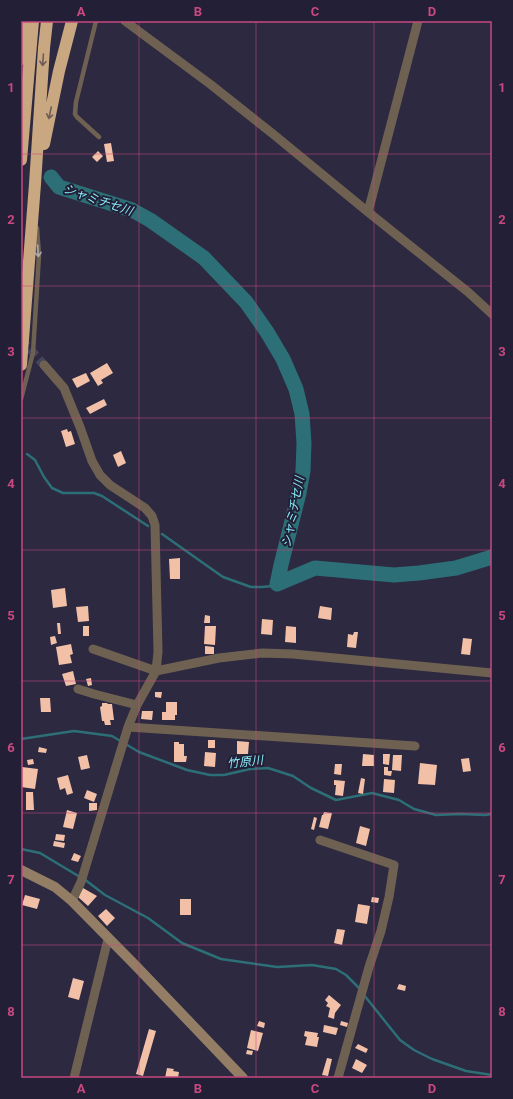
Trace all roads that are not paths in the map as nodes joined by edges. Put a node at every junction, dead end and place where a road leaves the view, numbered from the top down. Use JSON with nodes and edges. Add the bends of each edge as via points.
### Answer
{"nodes":[{"id":1,"x":23,"y":21,"type":"edge"},
{"id":2,"x":33,"y":21,"type":"edge"},
{"id":3,"x":47,"y":21,"type":"edge"},
{"id":4,"x":72,"y":21,"type":"edge"},
{"id":5,"x":96,"y":21,"type":"edge"},
{"id":6,"x":126,"y":21,"type":"edge"},
{"id":7,"x":418,"y":21,"type":"edge"},
{"id":8,"x":21,"y":80,"type":"edge"},
{"id":9,"x":99,"y":137,"type":"dead end"},
{"id":10,"x":21,"y":160,"type":"edge"},
{"id":11,"x":35,"y":184,"type":"junction"},
{"id":12,"x":34,"y":198,"type":"junction"},
{"id":13,"x":368,"y":212,"type":"junction"},
{"id":14,"x":492,"y":314,"type":"edge"},
{"id":15,"x":21,"y":365,"type":"edge"},
{"id":16,"x":44,"y":365,"type":"tunnel mouth"},
{"id":17,"x":21,"y":399,"type":"edge"},
{"id":18,"x":93,"y":650,"type":"dead end"},
{"id":19,"x":156,"y":671,"type":"junction"},
{"id":20,"x":492,"y":673,"type":"edge"},
{"id":21,"x":78,"y":689,"type":"dead end"},
{"id":22,"x":137,"y":705,"type":"junction"},
{"id":23,"x":128,"y":727,"type":"junction"},
{"id":24,"x":415,"y":746,"type":"dead end"},
{"id":25,"x":320,"y":840,"type":"dead end"},
{"id":26,"x":21,"y":870,"type":"edge"},
{"id":27,"x":72,"y":901,"type":"junction"},
{"id":28,"x":108,"y":939,"type":"junction"},
{"id":29,"x":74,"y":1078,"type":"edge"},
{"id":30,"x":243,"y":1078,"type":"edge"},
{"id":31,"x":338,"y":1078,"type":"edge"}],
"edges":[{"from":1,"to":8,"type":"highway"},
{"from":2,"to":10,"type":"highway"},
{"from":3,"to":11,"type":"highway","one_way":true},
{"from":4,"to":11,"type":"highway","one_way":true},
{"from":5,"to":9,"type":"lane","via":[[75,114]]},
{"from":6,"to":13,"type":"street","via":[[210,84]]},
{"from":7,"to":13,"type":"street"},
{"from":11,"to":12,"type":"highway"},
{"from":12,"to":15,"type":"highway"},
{"from":12,"to":17,"type":"lane","one_way":true,"via":[[39,255],[34,346]]},
{"from":13,"to":14,"type":"street"},
{"from":16,"to":19,"type":"street","via":[[64,388],[92,461],[100,475],[152,516],[156,544]]},
{"from":18,"to":19,"type":"street"},
{"from":19,"to":20,"type":"street","via":[[220,658],[262,653]]},
{"from":19,"to":22,"type":"street"},
{"from":21,"to":22,"type":"street"},
{"from":22,"to":23,"type":"street"},
{"from":23,"to":24,"type":"street"},
{"from":23,"to":27,"type":"street","via":[[81,882]]},
{"from":25,"to":31,"type":"street","via":[[394,865],[381,930]]},
{"from":26,"to":27,"type":"street","via":[[55,887]]},
{"from":27,"to":28,"type":"street"},
{"from":28,"to":29,"type":"street"},
{"from":28,"to":30,"type":"street"}]}
